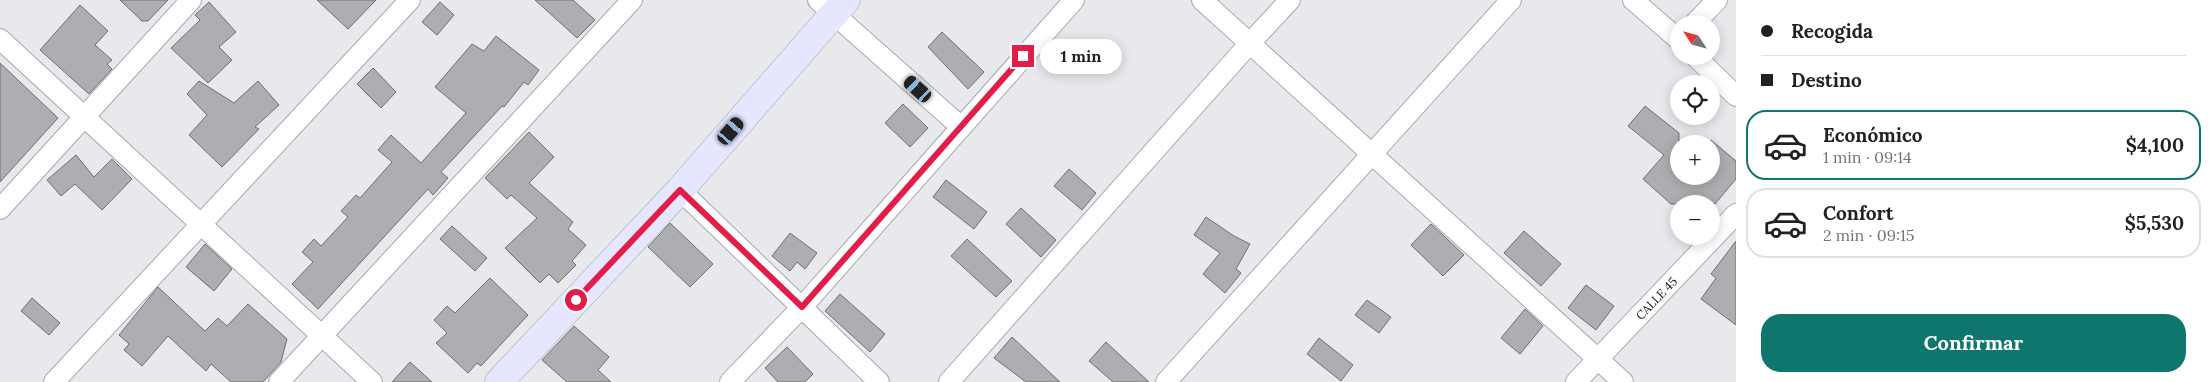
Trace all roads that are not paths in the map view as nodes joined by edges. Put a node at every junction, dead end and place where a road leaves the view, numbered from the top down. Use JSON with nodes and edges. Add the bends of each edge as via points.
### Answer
{"nodes":[{"id":1,"x":192,"y":0,"type":"edge"},
{"id":2,"x":410,"y":0,"type":"edge"},
{"id":3,"x":632,"y":0,"type":"edge"},
{"id":4,"x":1074,"y":0,"type":"edge"},
{"id":5,"x":1202,"y":0,"type":"edge"},
{"id":6,"x":1290,"y":0,"type":"edge"},
{"id":7,"x":1511,"y":0,"type":"edge"},
{"id":8,"x":1633,"y":0,"type":"edge"},
{"id":9,"x":1717,"y":0,"type":"edge"},
{"id":10,"x":832,"y":5,"type":"edge"},
{"id":11,"x":1703,"y":15,"type":"edge"},
{"id":12,"x":1670,"y":32,"type":"edge"},
{"id":13,"x":0,"y":39,"type":"edge"},
{"id":14,"x":1250,"y":43,"type":"junction"},
{"id":15,"x":1704,"y":65,"type":"edge"},
{"id":16,"x":1736,"y":96,"type":"edge"},
{"id":17,"x":84,"y":117,"type":"junction"},
{"id":18,"x":960,"y":126,"type":"junction"},
{"id":19,"x":1372,"y":154,"type":"junction"},
{"id":20,"x":680,"y":190,"type":"junction"},
{"id":21,"x":0,"y":209,"type":"edge"},
{"id":22,"x":1736,"y":214,"type":"edge"},
{"id":23,"x":201,"y":224,"type":"junction"},
{"id":24,"x":802,"y":307,"type":"junction"},
{"id":25,"x":322,"y":336,"type":"junction"},
{"id":26,"x":1597,"y":358,"type":"junction"},
{"id":27,"x":54,"y":382,"type":"edge"},
{"id":28,"x":279,"y":382,"type":"edge"},
{"id":29,"x":372,"y":382,"type":"edge"},
{"id":30,"x":499,"y":382,"type":"edge"},
{"id":31,"x":730,"y":382,"type":"edge"},
{"id":32,"x":879,"y":382,"type":"edge"},
{"id":33,"x":949,"y":382,"type":"edge"},
{"id":34,"x":1166,"y":382,"type":"edge"},
{"id":35,"x":1576,"y":382,"type":"edge"},
{"id":36,"x":1623,"y":382,"type":"edge"}],
"edges":[{"from":1,"to":17,"type":"street"},
{"from":2,"to":23,"type":"street"},
{"from":3,"to":25,"type":"street"},
{"from":4,"to":18,"type":"street"},
{"from":5,"to":14,"type":"street"},
{"from":6,"to":14,"type":"street"},
{"from":7,"to":19,"type":"street"},
{"from":8,"to":12,"type":"street"},
{"from":9,"to":11,"type":"street"},
{"from":10,"to":18,"type":"street"},
{"from":10,"to":20,"type":"street"},
{"from":13,"to":17,"type":"street"},
{"from":14,"to":19,"type":"street"},
{"from":14,"to":33,"type":"street"},
{"from":15,"to":16,"type":"street"},
{"from":17,"to":21,"type":"street"},
{"from":17,"to":23,"type":"street"},
{"from":18,"to":24,"type":"street"},
{"from":19,"to":26,"type":"street"},
{"from":19,"to":34,"type":"street"},
{"from":20,"to":24,"type":"street"},
{"from":20,"to":30,"type":"street"},
{"from":22,"to":26,"type":"street","name":"CALLE 45"},
{"from":23,"to":25,"type":"street"},
{"from":23,"to":27,"type":"street"},
{"from":24,"to":31,"type":"street"},
{"from":24,"to":32,"type":"street"},
{"from":25,"to":28,"type":"street"},
{"from":25,"to":29,"type":"street"},
{"from":26,"to":35,"type":"street","name":"CALLE 45"},
{"from":26,"to":36,"type":"street"}]}
